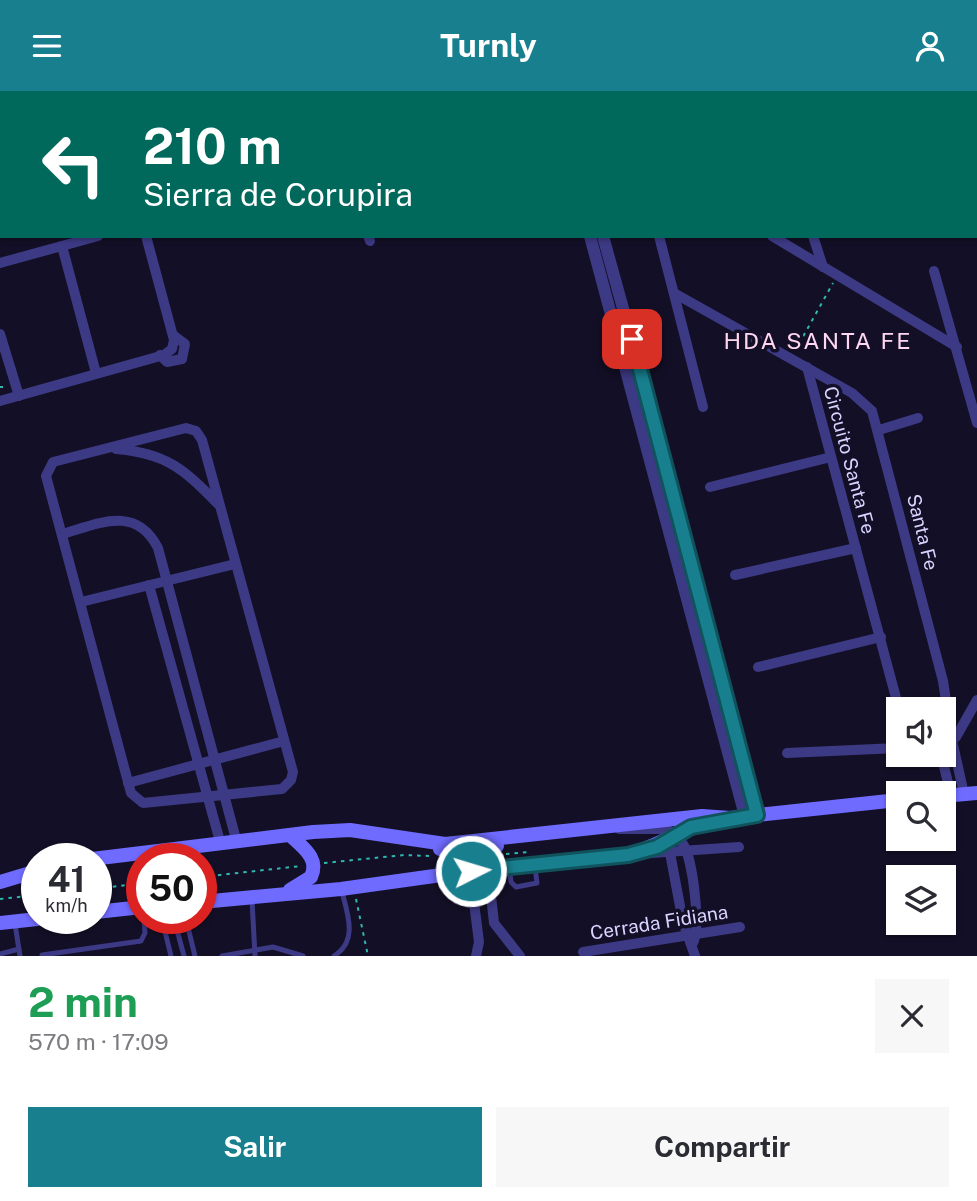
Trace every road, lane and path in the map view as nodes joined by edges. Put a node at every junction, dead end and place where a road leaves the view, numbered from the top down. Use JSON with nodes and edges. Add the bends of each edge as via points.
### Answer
{"nodes":[{"id":1,"x":91,"y":238,"type":"edge"},
{"id":2,"x":591,"y":238,"type":"edge"},
{"id":3,"x":604,"y":238,"type":"edge"},
{"id":4,"x":660,"y":238,"type":"edge"},
{"id":5,"x":775,"y":238,"type":"edge"},
{"id":6,"x":150,"y":239,"type":"edge"},
{"id":7,"x":814,"y":240,"type":"edge"},
{"id":8,"x":62,"y":247,"type":"junction"},
{"id":9,"x":800,"y":254,"type":"junction"},
{"id":10,"x":0,"y":263,"type":"edge"},
{"id":11,"x":823,"y":267,"type":"junction"},
{"id":12,"x":934,"y":271,"type":"dead end"},
{"id":13,"x":837,"y":275,"type":"junction"},
{"id":14,"x":674,"y":293,"type":"junction"},
{"id":15,"x":0,"y":334,"type":"edge"},
{"id":16,"x":957,"y":347,"type":"junction"},
{"id":17,"x":791,"y":358,"type":"junction"},
{"id":18,"x":807,"y":367,"type":"junction"},
{"id":19,"x":96,"y":373,"type":"junction"},
{"id":20,"x":19,"y":396,"type":"junction"},
{"id":21,"x":0,"y":401,"type":"edge"},
{"id":22,"x":703,"y":407,"type":"dead end"},
{"id":23,"x":918,"y":418,"type":"dead end"},
{"id":24,"x":977,"y":423,"type":"edge"},
{"id":25,"x":879,"y":430,"type":"junction"},
{"id":26,"x":106,"y":449,"type":"junction"},
{"id":27,"x":831,"y":457,"type":"junction"},
{"id":28,"x":710,"y":487,"type":"dead end"},
{"id":29,"x":219,"y":506,"type":"junction"},
{"id":30,"x":62,"y":534,"type":"junction"},
{"id":31,"x":856,"y":548,"type":"junction"},
{"id":32,"x":235,"y":564,"type":"junction"},
{"id":33,"x":735,"y":575,"type":"dead end"},
{"id":34,"x":165,"y":581,"type":"junction"},
{"id":35,"x":149,"y":585,"type":"junction"},
{"id":36,"x":81,"y":602,"type":"junction"},
{"id":37,"x":881,"y":637,"type":"junction"},
{"id":38,"x":758,"y":667,"type":"dead end"},
{"id":39,"x":896,"y":697,"type":"edge"},
{"id":40,"x":942,"y":697,"type":"edge"},
{"id":41,"x":976,"y":701,"type":"edge"},
{"id":42,"x":956,"y":710,"type":"edge"},
{"id":43,"x":956,"y":731,"type":"edge"},
{"id":44,"x":284,"y":741,"type":"junction"},
{"id":45,"x":886,"y":749,"type":"edge"},
{"id":46,"x":787,"y":753,"type":"dead end"},
{"id":47,"x":214,"y":760,"type":"junction"},
{"id":48,"x":198,"y":764,"type":"junction"},
{"id":49,"x":947,"y":767,"type":"edge"},
{"id":50,"x":953,"y":767,"type":"edge"},
{"id":51,"x":128,"y":783,"type":"junction"},
{"id":52,"x":959,"y":794,"type":"edge"},
{"id":53,"x":225,"y":798,"type":"junction"},
{"id":54,"x":208,"y":799,"type":"junction"},
{"id":55,"x":886,"y":801,"type":"edge"},
{"id":56,"x":751,"y":815,"type":"junction"},
{"id":57,"x":730,"y":818,"type":"junction"},
{"id":58,"x":615,"y":828,"type":"junction"},
{"id":59,"x":290,"y":835,"type":"junction"},
{"id":60,"x":531,"y":836,"type":"junction"},
{"id":61,"x":237,"y":843,"type":"junction"},
{"id":62,"x":436,"y":844,"type":"junction"},
{"id":63,"x":682,"y":844,"type":"junction"},
{"id":64,"x":220,"y":845,"type":"junction"},
{"id":65,"x":739,"y":847,"type":"dead end"},
{"id":66,"x":670,"y":853,"type":"junction"},
{"id":67,"x":628,"y":855,"type":"junction"},
{"id":68,"x":112,"y":857,"type":"edge"},
{"id":69,"x":488,"y":869,"type":"junction"},
{"id":70,"x":21,"y":870,"type":"edge"},
{"id":71,"x":471,"y":871,"type":"junction"},
{"id":72,"x":0,"y":872,"type":"edge"},
{"id":73,"x":445,"y":874,"type":"junction"},
{"id":74,"x":21,"y":875,"type":"edge"},
{"id":75,"x":0,"y":883,"type":"edge"},
{"id":76,"x":347,"y":888,"type":"junction"},
{"id":77,"x":694,"y":892,"type":"junction"},
{"id":78,"x":279,"y":894,"type":"junction"},
{"id":79,"x":677,"y":894,"type":"junction"},
{"id":80,"x":251,"y":896,"type":"junction"},
{"id":81,"x":21,"y":897,"type":"edge"},
{"id":82,"x":0,"y":899,"type":"edge"},
{"id":83,"x":217,"y":900,"type":"edge"},
{"id":84,"x":7,"y":922,"type":"edge"},
{"id":85,"x":494,"y":923,"type":"junction"},
{"id":86,"x":478,"y":924,"type":"junction"},
{"id":87,"x":740,"y":927,"type":"dead end"},
{"id":88,"x":144,"y":934,"type":"edge"},
{"id":89,"x":166,"y":934,"type":"edge"},
{"id":90,"x":178,"y":934,"type":"edge"},
{"id":91,"x":190,"y":934,"type":"edge"},
{"id":92,"x":693,"y":937,"type":"junction"},
{"id":93,"x":583,"y":952,"type":"dead end"},
{"id":94,"x":20,"y":953,"type":"edge"},
{"id":95,"x":255,"y":953,"type":"edge"},
{"id":96,"x":0,"y":954,"type":"edge"},
{"id":97,"x":43,"y":955,"type":"edge"},
{"id":98,"x":171,"y":956,"type":"edge"},
{"id":99,"x":184,"y":956,"type":"edge"},
{"id":100,"x":195,"y":956,"type":"edge"},
{"id":101,"x":222,"y":956,"type":"edge"},
{"id":102,"x":303,"y":956,"type":"edge"},
{"id":103,"x":334,"y":956,"type":"edge"},
{"id":104,"x":368,"y":956,"type":"edge"},
{"id":105,"x":476,"y":956,"type":"edge"},
{"id":106,"x":520,"y":956,"type":"edge"},
{"id":107,"x":695,"y":956,"type":"edge"}],
"edges":[{"from":1,"to":8,"type":"street"},
{"from":2,"to":56,"type":"street"},
{"from":3,"to":56,"type":"street","via":[[688,544]]},
{"from":4,"to":14,"type":"street"},
{"from":5,"to":9,"type":"street"},
{"from":6,"to":19,"type":"street","via":[[173,335],[172,349]]},
{"from":7,"to":9,"type":"street"},
{"from":7,"to":11,"type":"street"},
{"from":8,"to":10,"type":"street"},
{"from":8,"to":19,"type":"street"},
{"from":9,"to":11,"type":"street"},
{"from":11,"to":13,"type":"street"},
{"from":12,"to":16,"type":"street"},
{"from":13,"to":16,"type":"street"},
{"from":13,"to":17,"type":"path"},
{"from":14,"to":17,"type":"street","name":"Circuito Santa Fe"},
{"from":14,"to":22,"type":"street"},
{"from":15,"to":20,"type":"street"},
{"from":16,"to":24,"type":"street"},
{"from":17,"to":18,"type":"street","name":"Circuito Santa Fe"},
{"from":18,"to":25,"type":"street","name":"Santa Fe","via":[[868,405]]},
{"from":18,"to":27,"type":"street","name":"Circuito Santa Fe"},
{"from":19,"to":20,"type":"street"},
{"from":20,"to":21,"type":"street"},
{"from":23,"to":25,"type":"street"},
{"from":25,"to":40,"type":"street","name":"Santa Fe"},
{"from":26,"to":29,"type":"street","via":[[147,452],[165,459],[196,481]]},
{"from":26,"to":29,"type":"street","via":[[186,428],[196,431]]},
{"from":26,"to":30,"type":"street","via":[[54,462],[49,469],[46,476]]},
{"from":27,"to":28,"type":"street"},
{"from":27,"to":31,"type":"street","name":"Circuito Santa Fe"},
{"from":29,"to":32,"type":"street"},
{"from":30,"to":34,"type":"street","via":[[120,520],[138,523],[158,548]]},
{"from":30,"to":36,"type":"street"},
{"from":31,"to":33,"type":"street"},
{"from":31,"to":37,"type":"street","name":"Circuito Santa Fe"},
{"from":32,"to":34,"type":"street"},
{"from":32,"to":44,"type":"street"},
{"from":34,"to":35,"type":"street"},
{"from":34,"to":47,"type":"street"},
{"from":35,"to":36,"type":"street"},
{"from":35,"to":48,"type":"street"},
{"from":36,"to":51,"type":"street"},
{"from":37,"to":38,"type":"street"},
{"from":37,"to":39,"type":"street","name":"Circuito Santa Fe"},
{"from":41,"to":42,"type":"street"},
{"from":41,"to":43,"type":"street"},
{"from":44,"to":47,"type":"street"},
{"from":44,"to":53,"type":"street","via":[[293,772],[285,786]]},
{"from":45,"to":46,"type":"street"},
{"from":47,"to":48,"type":"street"},
{"from":47,"to":53,"type":"street"},
{"from":48,"to":51,"type":"street"},
{"from":48,"to":54,"type":"street"},
{"from":49,"to":52,"type":"street"},
{"from":50,"to":52,"type":"street"},
{"from":51,"to":54,"type":"street","via":[[131,793],[143,803]]},
{"from":53,"to":54,"type":"street"},
{"from":53,"to":61,"type":"street"},
{"from":54,"to":64,"type":"street"},
{"from":55,"to":56,"type":"main road"},
{"from":56,"to":57,"type":"main road"},
{"from":57,"to":58,"type":"main road","via":[[702,816]]},
{"from":57,"to":63,"type":"main road","via":[[691,827]]},
{"from":58,"to":60,"type":"main road"},
{"from":58,"to":63,"type":"street","via":[[666,829]]},
{"from":59,"to":61,"type":"main road"},
{"from":59,"to":62,"type":"main road","via":[[350,830]]},
{"from":59,"to":78,"type":"main road","via":[[311,857],[314,871],[306,882]]},
{"from":60,"to":62,"type":"main road"},
{"from":60,"to":71,"type":"main road","via":[[519,844],[484,848]]},
{"from":61,"to":64,"type":"main road"},
{"from":62,"to":73,"type":"main road","via":[[459,857],[458,866]]},
{"from":63,"to":65,"type":"street"},
{"from":63,"to":66,"type":"street"},
{"from":63,"to":67,"type":"main road"},
{"from":63,"to":77,"type":"street"},
{"from":64,"to":68,"type":"main road"},
{"from":66,"to":67,"type":"street"},
{"from":66,"to":79,"type":"street"},
{"from":67,"to":69,"type":"main road"},
{"from":69,"to":71,"type":"main road"},
{"from":69,"to":85,"type":"street"},
{"from":70,"to":72,"type":"main road"},
{"from":71,"to":73,"type":"main road"},
{"from":71,"to":86,"type":"street"},
{"from":73,"to":76,"type":"main road"},
{"from":74,"to":75,"type":"main road"},
{"from":76,"to":78,"type":"main road"},
{"from":76,"to":103,"type":"lane","via":[[350,936]]},
{"from":76,"to":104,"type":"path"},
{"from":77,"to":79,"type":"street"},
{"from":77,"to":92,"type":"street"},
{"from":78,"to":80,"type":"main road"},
{"from":79,"to":92,"type":"street"},
{"from":80,"to":83,"type":"main road"},
{"from":80,"to":95,"type":"lane"},
{"from":81,"to":82,"type":"path"},
{"from":84,"to":94,"type":"lane"},
{"from":85,"to":86,"type":"street"},
{"from":85,"to":106,"type":"street"},
{"from":86,"to":105,"type":"street"},
{"from":87,"to":92,"type":"street","name":"Cerrada Fidiana"},
{"from":88,"to":97,"type":"lane","via":[[141,941]]},
{"from":89,"to":98,"type":"lane"},
{"from":90,"to":99,"type":"lane"},
{"from":91,"to":100,"type":"lane"},
{"from":92,"to":93,"type":"street","name":"Cerrada Fidiana"},
{"from":92,"to":107,"type":"street"},
{"from":94,"to":96,"type":"lane"},
{"from":95,"to":101,"type":"lane"},
{"from":95,"to":102,"type":"lane","via":[[281,948]]}]}
